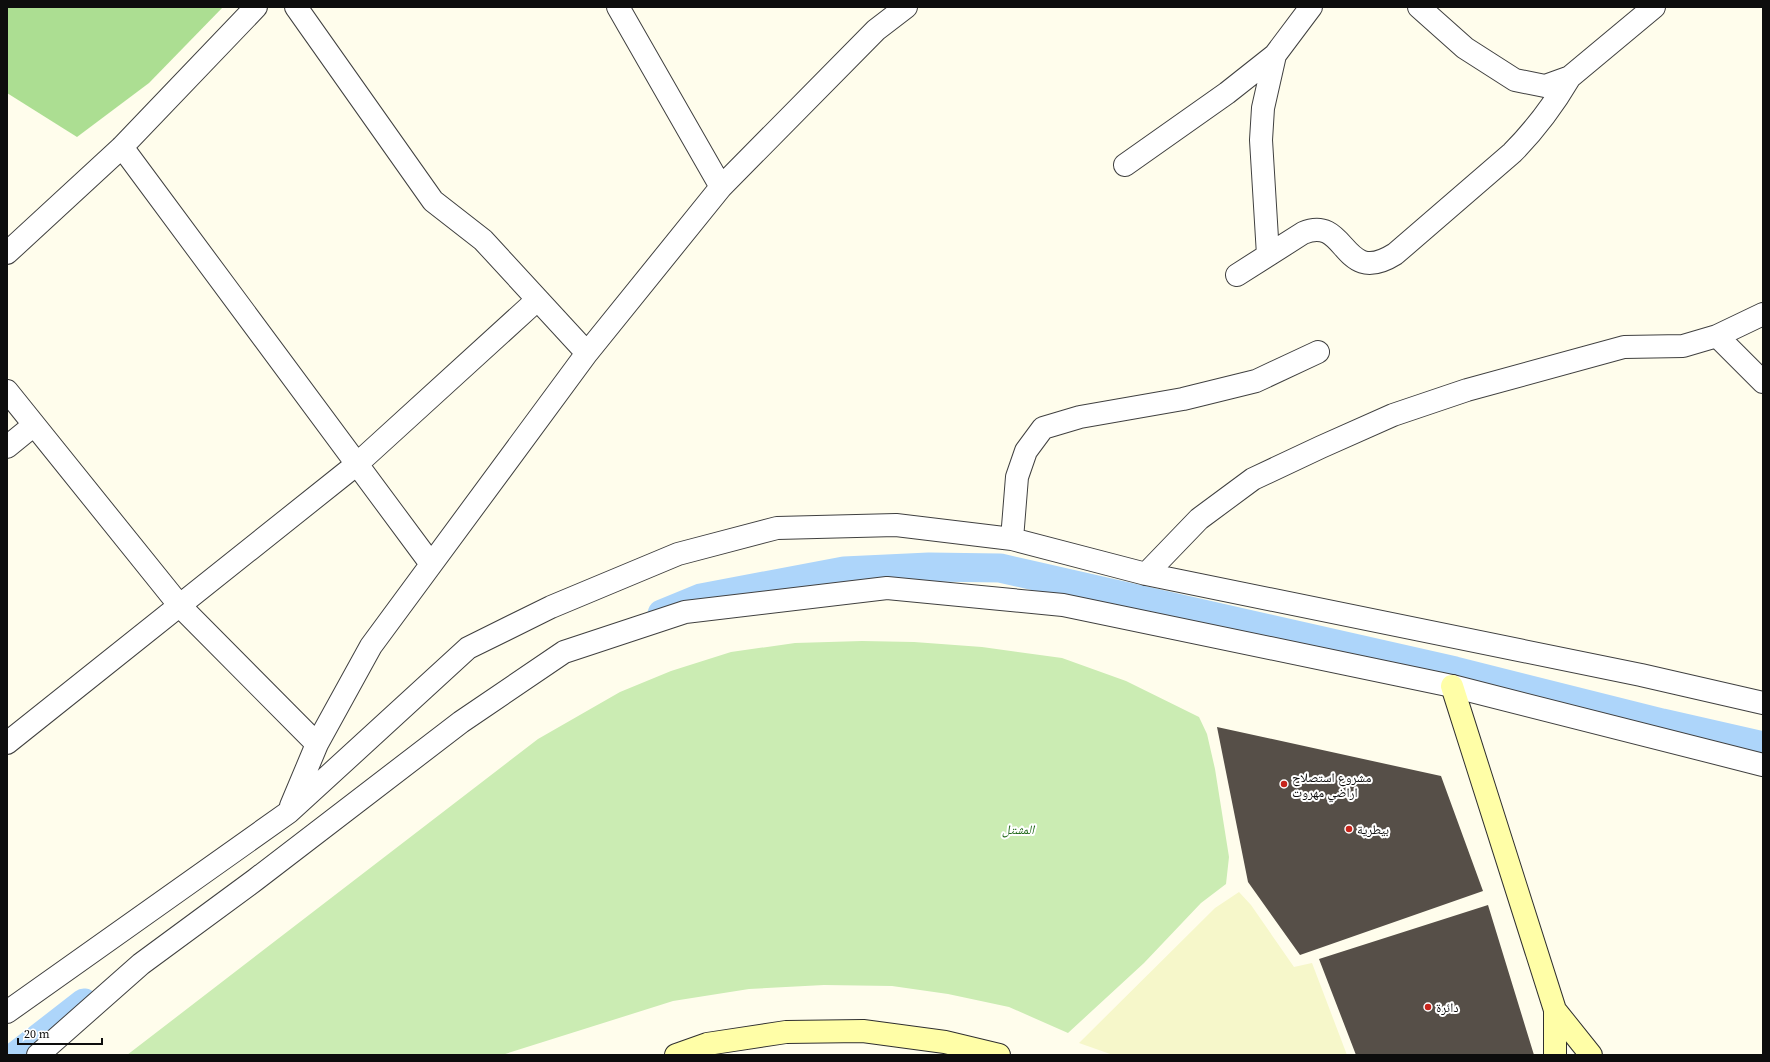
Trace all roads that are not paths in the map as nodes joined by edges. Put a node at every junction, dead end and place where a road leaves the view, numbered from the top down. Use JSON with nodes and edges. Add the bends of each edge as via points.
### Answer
{"nodes":[{"id":1,"x":256,"y":7,"type":"edge"},
{"id":2,"x":296,"y":7,"type":"edge"},
{"id":3,"x":618,"y":7,"type":"edge"},
{"id":4,"x":906,"y":7,"type":"edge"},
{"id":5,"x":1311,"y":7,"type":"edge"},
{"id":6,"x":1419,"y":7,"type":"edge"},
{"id":7,"x":1654,"y":7,"type":"edge"},
{"id":8,"x":1275,"y":55,"type":"junction"},
{"id":9,"x":1570,"y":77,"type":"junction"},
{"id":10,"x":122,"y":147,"type":"junction"},
{"id":11,"x":1125,"y":165,"type":"dead end"},
{"id":12,"x":721,"y":186,"type":"junction"},
{"id":13,"x":7,"y":253,"type":"edge"},
{"id":14,"x":1268,"y":255,"type":"junction"},
{"id":15,"x":1237,"y":275,"type":"dead end"},
{"id":16,"x":537,"y":300,"type":"junction"},
{"id":17,"x":1763,"y":314,"type":"edge"},
{"id":18,"x":1717,"y":336,"type":"junction"},
{"id":19,"x":1318,"y":352,"type":"dead end"},
{"id":20,"x":587,"y":353,"type":"junction"},
{"id":21,"x":1763,"y":382,"type":"edge"},
{"id":22,"x":7,"y":391,"type":"edge"},
{"id":23,"x":34,"y":425,"type":"junction"},
{"id":24,"x":7,"y":447,"type":"edge"},
{"id":25,"x":357,"y":464,"type":"junction"},
{"id":26,"x":1012,"y":539,"type":"junction"},
{"id":27,"x":431,"y":564,"type":"junction"},
{"id":28,"x":1146,"y":574,"type":"junction"},
{"id":29,"x":180,"y":606,"type":"junction"},
{"id":30,"x":1452,"y":686,"type":"junction"},
{"id":31,"x":1763,"y":703,"type":"edge"},
{"id":32,"x":7,"y":743,"type":"edge"},
{"id":33,"x":317,"y":744,"type":"junction"},
{"id":34,"x":1763,"y":765,"type":"edge"},
{"id":35,"x":289,"y":812,"type":"junction"},
{"id":36,"x":1555,"y":1010,"type":"junction"},
{"id":37,"x":7,"y":1012,"type":"edge"},
{"id":38,"x":974,"y":1052,"type":"edge"},
{"id":39,"x":38,"y":1055,"type":"edge"},
{"id":40,"x":676,"y":1055,"type":"edge"},
{"id":41,"x":999,"y":1055,"type":"edge"},
{"id":42,"x":1555,"y":1055,"type":"edge"},
{"id":43,"x":1591,"y":1055,"type":"edge"}],
"edges":[{"from":1,"to":10,"type":"street"},
{"from":2,"to":16,"type":"street","via":[[433,201],[483,240]]},
{"from":3,"to":12,"type":"street"},
{"from":4,"to":12,"type":"street","via":[[876,30]]},
{"from":5,"to":8,"type":"street"},
{"from":6,"to":9,"type":"street","via":[[1465,48],[1515,80],[1545,86]]},
{"from":7,"to":9,"type":"street"},
{"from":8,"to":11,"type":"street"},
{"from":8,"to":14,"type":"street","via":[[1264,108],[1261,140]]},
{"from":9,"to":14,"type":"street","via":[[1544,118],[1529,136],[1436,219],[1385,260],[1374,263],[1362,262],[1352,256],[1331,233],[1322,229],[1312,229]]},
{"from":10,"to":13,"type":"street"},
{"from":10,"to":25,"type":"street"},
{"from":12,"to":20,"type":"street"},
{"from":14,"to":15,"type":"street"},
{"from":16,"to":20,"type":"street"},
{"from":16,"to":25,"type":"street"},
{"from":17,"to":18,"type":"street"},
{"from":18,"to":21,"type":"street"},
{"from":18,"to":28,"type":"street","via":[[1683,346],[1624,347],[1468,390],[1393,415],[1253,479],[1199,519]]},
{"from":19,"to":26,"type":"street","via":[[1256,381],[1183,399],[1080,417],[1042,428],[1026,451],[1017,477]]},
{"from":20,"to":27,"type":"street"},
{"from":22,"to":23,"type":"street"},
{"from":23,"to":24,"type":"street"},
{"from":23,"to":29,"type":"street"},
{"from":25,"to":27,"type":"street"},
{"from":25,"to":29,"type":"street"},
{"from":26,"to":28,"type":"street"},
{"from":26,"to":35,"type":"street","via":[[896,525],[777,528],[678,554],[551,607],[468,648]]},
{"from":27,"to":33,"type":"street","via":[[371,646]]},
{"from":28,"to":31,"type":"street","via":[[1641,675]]},
{"from":29,"to":32,"type":"street"},
{"from":29,"to":33,"type":"street"},
{"from":30,"to":34,"type":"street"},
{"from":30,"to":36,"type":"street"},
{"from":30,"to":39,"type":"street","via":[[1063,605],[887,588],[685,612],[564,652],[461,722],[141,964]]},
{"from":33,"to":35,"type":"street"},
{"from":35,"to":37,"type":"street"},
{"from":36,"to":42,"type":"street"},
{"from":36,"to":43,"type":"street"},
{"from":38,"to":40,"type":"street","via":[[945,1042],[863,1031],[786,1032],[707,1044]]},
{"from":38,"to":41,"type":"street"}]}
